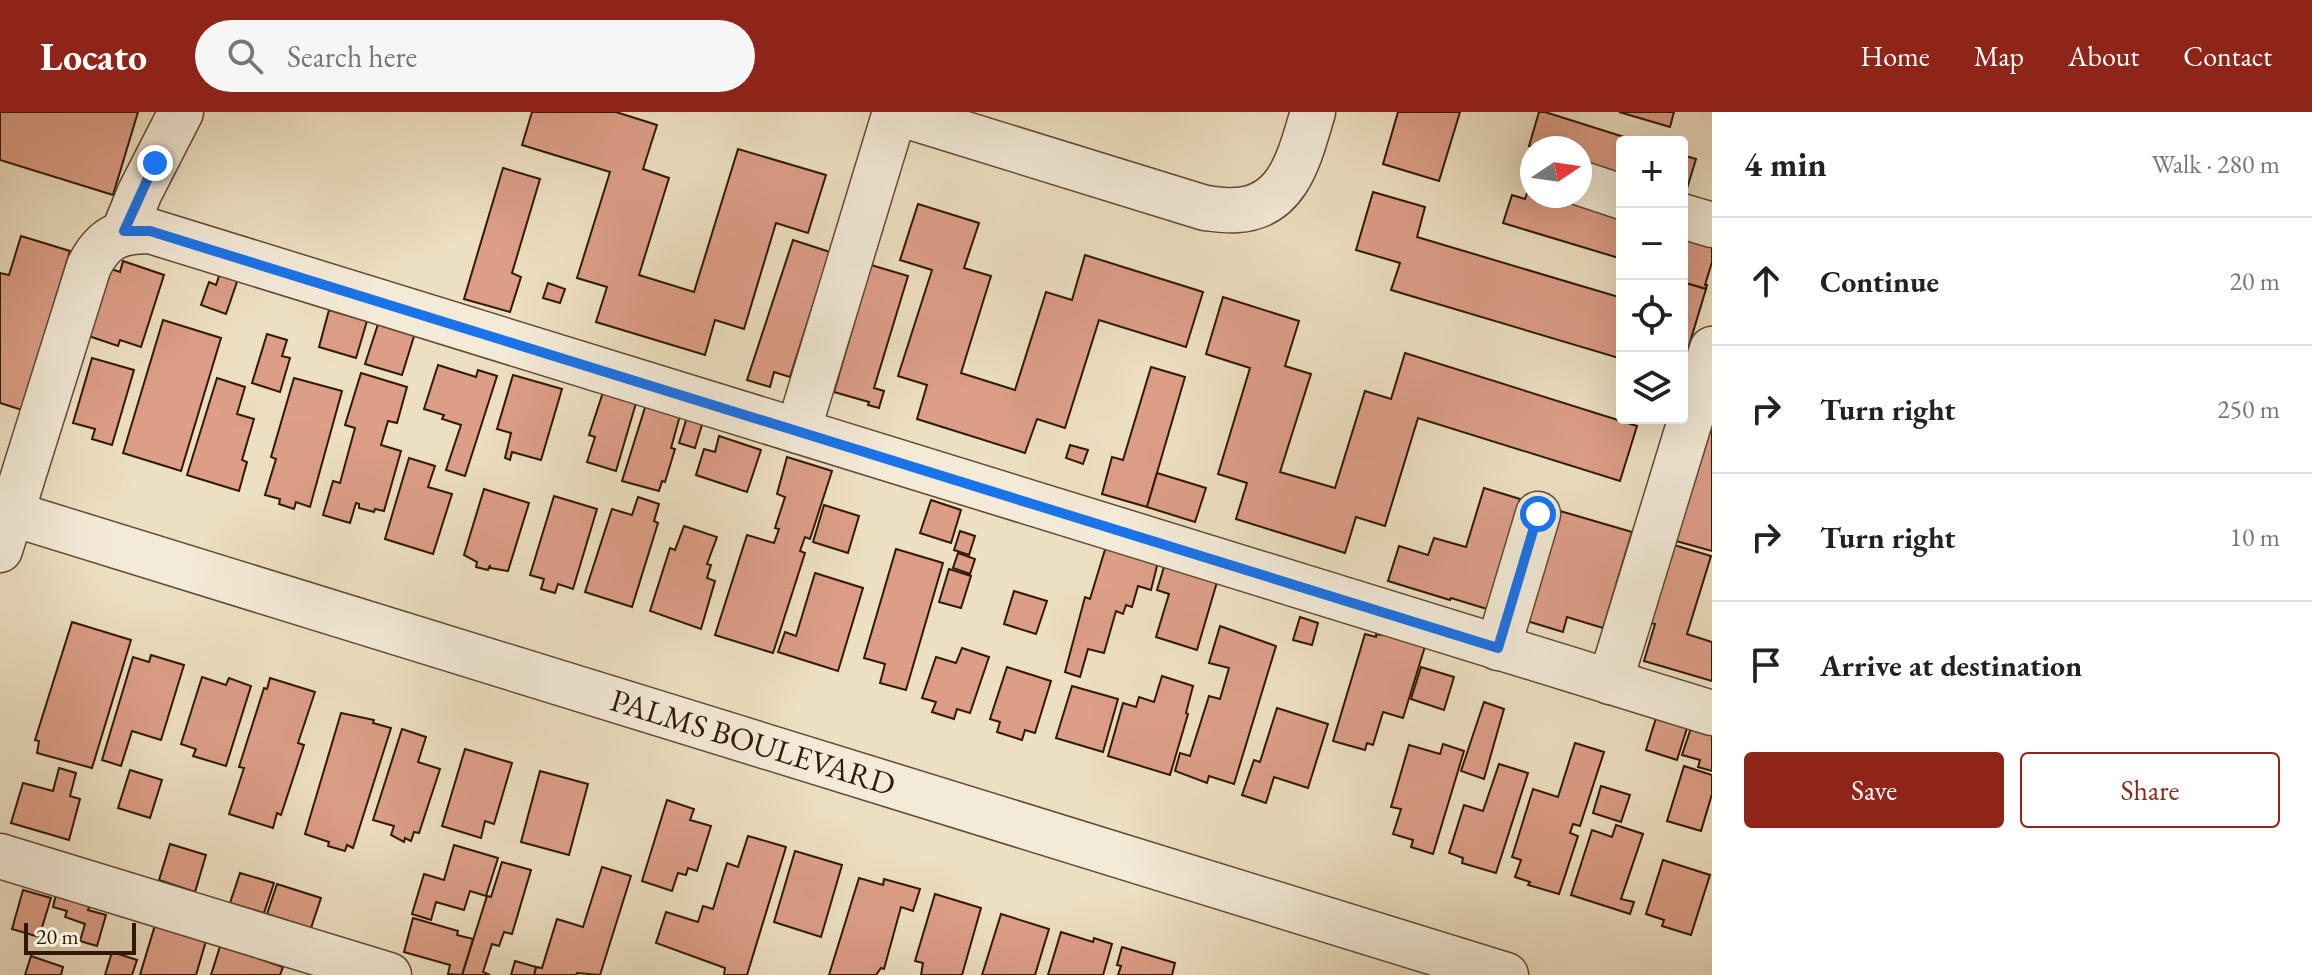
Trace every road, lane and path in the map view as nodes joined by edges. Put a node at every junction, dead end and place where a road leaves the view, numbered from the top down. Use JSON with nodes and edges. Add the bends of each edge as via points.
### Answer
{"nodes":[{"id":1,"x":181,"y":112,"type":"edge"},
{"id":2,"x":894,"y":112,"type":"edge"},
{"id":3,"x":1313,"y":112,"type":"edge"},
{"id":4,"x":1592,"y":187,"type":"edge"},
{"id":5,"x":1616,"y":195,"type":"edge"},
{"id":6,"x":1688,"y":218,"type":"edge"},
{"id":7,"x":1712,"y":225,"type":"edge"},
{"id":8,"x":124,"y":231,"type":"junction"},
{"id":9,"x":1712,"y":349,"type":"edge"},
{"id":10,"x":798,"y":431,"type":"junction"},
{"id":11,"x":1538,"y":514,"type":"dead end"},
{"id":12,"x":4,"y":524,"type":"edge"},
{"id":13,"x":1498,"y":648,"type":"junction"},
{"id":14,"x":1610,"y":682,"type":"junction"},
{"id":15,"x":1712,"y":713,"type":"edge"},
{"id":16,"x":0,"y":856,"type":"edge"},
{"id":17,"x":389,"y":975,"type":"edge"},
{"id":18,"x":1506,"y":975,"type":"edge"}],
"edges":[{"from":1,"to":8,"type":"street"},
{"from":2,"to":3,"type":"street","via":[[1205,208],[1239,210],[1270,200],[1289,180]]},
{"from":2,"to":10,"type":"street"},
{"from":4,"to":5,"type":"street"},
{"from":6,"to":7,"type":"street"},
{"from":8,"to":10,"type":"street","via":[[150,231]]},
{"from":8,"to":12,"type":"street","via":[[95,253],[89,266]]},
{"from":9,"to":14,"type":"street"},
{"from":10,"to":13,"type":"street"},
{"from":11,"to":13,"type":"street"},
{"from":12,"to":18,"type":"street","name":"PALMS BOULEVARD"},
{"from":13,"to":14,"type":"street"},
{"from":14,"to":15,"type":"street"},
{"from":16,"to":17,"type":"street"}]}
